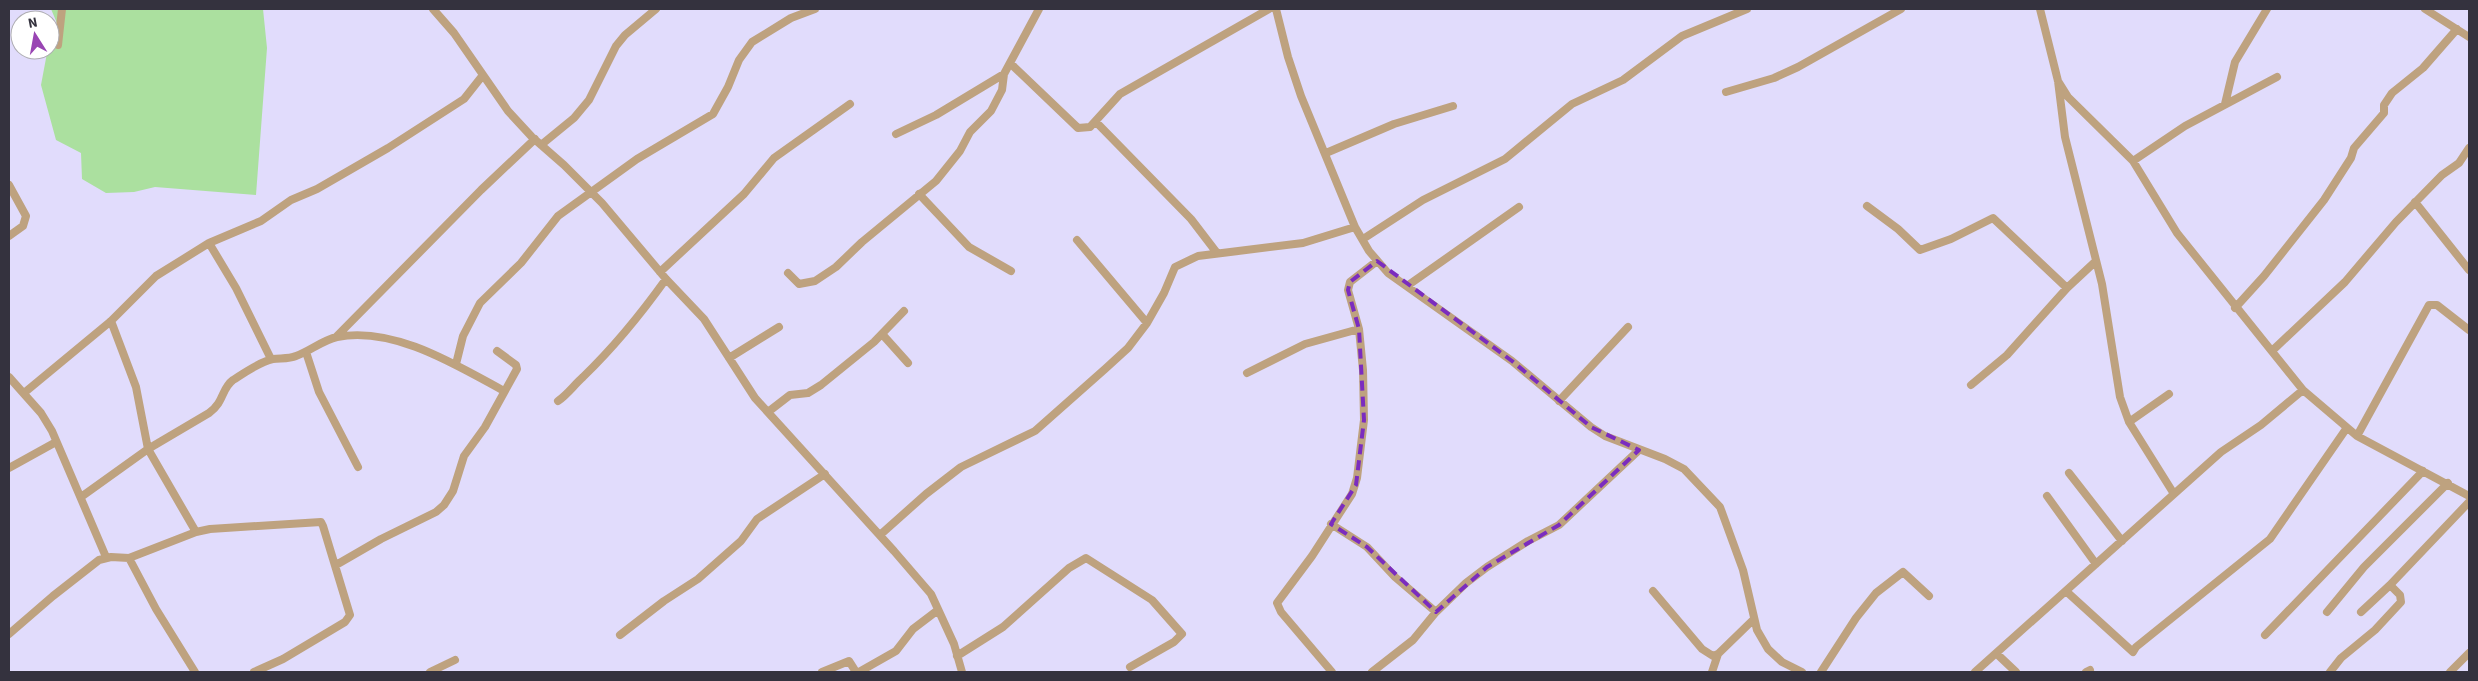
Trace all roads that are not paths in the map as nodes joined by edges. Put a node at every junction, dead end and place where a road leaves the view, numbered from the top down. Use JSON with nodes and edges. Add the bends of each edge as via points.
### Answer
{"nodes":[{"id":1,"x":62,"y":9,"type":"edge"},
{"id":2,"x":433,"y":9,"type":"edge"},
{"id":3,"x":656,"y":9,"type":"edge"},
{"id":4,"x":815,"y":9,"type":"edge"},
{"id":5,"x":1039,"y":9,"type":"edge"},
{"id":6,"x":1269,"y":9,"type":"edge"},
{"id":7,"x":1276,"y":9,"type":"edge"},
{"id":8,"x":1748,"y":9,"type":"edge"},
{"id":9,"x":1901,"y":9,"type":"edge"},
{"id":10,"x":2040,"y":9,"type":"edge"},
{"id":11,"x":2267,"y":9,"type":"edge"},
{"id":12,"x":2425,"y":9,"type":"edge"},
{"id":13,"x":60,"y":27,"type":"edge"},
{"id":14,"x":2457,"y":29,"type":"junction"},
{"id":15,"x":2469,"y":37,"type":"edge"},
{"id":16,"x":1010,"y":63,"type":"junction"},
{"id":17,"x":1004,"y":74,"type":"junction"},
{"id":18,"x":483,"y":75,"type":"junction"},
{"id":19,"x":2277,"y":76,"type":"dead end"},
{"id":20,"x":2058,"y":81,"type":"junction"},
{"id":21,"x":1726,"y":92,"type":"dead end"},
{"id":22,"x":850,"y":104,"type":"dead end"},
{"id":23,"x":2225,"y":104,"type":"junction"},
{"id":24,"x":1454,"y":106,"type":"dead end"},
{"id":25,"x":1096,"y":122,"type":"junction"},
{"id":26,"x":896,"y":134,"type":"dead end"},
{"id":27,"x":538,"y":142,"type":"junction"},
{"id":28,"x":2469,"y":148,"type":"edge"},
{"id":29,"x":1326,"y":154,"type":"junction"},
{"id":30,"x":2133,"y":161,"type":"junction"},
{"id":31,"x":9,"y":185,"type":"edge"},
{"id":32,"x":592,"y":192,"type":"junction"},
{"id":33,"x":919,"y":194,"type":"junction"},
{"id":34,"x":2415,"y":202,"type":"junction"},
{"id":35,"x":1866,"y":206,"type":"dead end"},
{"id":36,"x":1519,"y":207,"type":"dead end"},
{"id":37,"x":1355,"y":227,"type":"junction"},
{"id":38,"x":9,"y":236,"type":"edge"},
{"id":39,"x":1363,"y":239,"type":"junction"},
{"id":40,"x":1077,"y":240,"type":"dead end"},
{"id":41,"x":209,"y":243,"type":"junction"},
{"id":42,"x":1217,"y":253,"type":"junction"},
{"id":43,"x":1377,"y":261,"type":"junction"},
{"id":44,"x":2096,"y":261,"type":"junction"},
{"id":45,"x":2469,"y":270,"type":"edge"},
{"id":46,"x":1011,"y":271,"type":"dead end"},
{"id":47,"x":788,"y":272,"type":"dead end"},
{"id":48,"x":663,"y":275,"type":"junction"},
{"id":49,"x":1407,"y":286,"type":"junction"},
{"id":50,"x":2067,"y":288,"type":"junction"},
{"id":51,"x":2235,"y":308,"type":"junction"},
{"id":52,"x":904,"y":311,"type":"dead end"},
{"id":53,"x":111,"y":321,"type":"junction"},
{"id":54,"x":1147,"y":323,"type":"junction"},
{"id":55,"x":779,"y":326,"type":"dead end"},
{"id":56,"x":1628,"y":327,"type":"dead end"},
{"id":57,"x":1358,"y":329,"type":"junction"},
{"id":58,"x":2469,"y":330,"type":"edge"},
{"id":59,"x":882,"y":334,"type":"junction"},
{"id":60,"x":335,"y":338,"type":"junction"},
{"id":61,"x":2273,"y":350,"type":"junction"},
{"id":62,"x":497,"y":351,"type":"dead end"},
{"id":63,"x":306,"y":352,"type":"junction"},
{"id":64,"x":729,"y":358,"type":"junction"},
{"id":65,"x":272,"y":359,"type":"junction"},
{"id":66,"x":908,"y":363,"type":"dead end"},
{"id":67,"x":456,"y":364,"type":"junction"},
{"id":68,"x":1248,"y":373,"type":"dead end"},
{"id":69,"x":9,"y":377,"type":"edge"},
{"id":70,"x":1971,"y":384,"type":"dead end"},
{"id":71,"x":2303,"y":390,"type":"junction"},
{"id":72,"x":504,"y":391,"type":"junction"},
{"id":73,"x":24,"y":393,"type":"junction"},
{"id":74,"x":2169,"y":394,"type":"dead end"},
{"id":75,"x":558,"y":401,"type":"dead end"},
{"id":76,"x":1559,"y":401,"type":"junction"},
{"id":77,"x":768,"y":412,"type":"junction"},
{"id":78,"x":2129,"y":422,"type":"junction"},
{"id":79,"x":2346,"y":429,"type":"junction"},
{"id":80,"x":2357,"y":436,"type":"junction"},
{"id":81,"x":56,"y":442,"type":"junction"},
{"id":82,"x":148,"y":449,"type":"junction"},
{"id":83,"x":1639,"y":450,"type":"junction"},
{"id":84,"x":358,"y":467,"type":"dead end"},
{"id":85,"x":9,"y":468,"type":"edge"},
{"id":86,"x":2423,"y":471,"type":"junction"},
{"id":87,"x":2069,"y":473,"type":"dead end"},
{"id":88,"x":825,"y":474,"type":"junction"},
{"id":89,"x":2448,"y":483,"type":"junction"},
{"id":90,"x":2174,"y":494,"type":"junction"},
{"id":91,"x":2047,"y":496,"type":"dead end"},
{"id":92,"x":2469,"y":496,"type":"edge"},
{"id":93,"x":81,"y":497,"type":"junction"},
{"id":94,"x":2469,"y":502,"type":"edge"},
{"id":95,"x":1331,"y":524,"type":"junction"},
{"id":96,"x":196,"y":532,"type":"junction"},
{"id":97,"x":880,"y":535,"type":"junction"},
{"id":98,"x":2122,"y":541,"type":"junction"},
{"id":99,"x":106,"y":557,"type":"junction"},
{"id":100,"x":129,"y":558,"type":"junction"},
{"id":101,"x":336,"y":564,"type":"junction"},
{"id":102,"x":2096,"y":564,"type":"junction"},
{"id":103,"x":2390,"y":585,"type":"junction"},
{"id":104,"x":1653,"y":591,"type":"dead end"},
{"id":105,"x":2067,"y":592,"type":"junction"},
{"id":106,"x":1929,"y":596,"type":"dead end"},
{"id":107,"x":938,"y":610,"type":"junction"},
{"id":108,"x":1436,"y":612,"type":"junction"},
{"id":109,"x":2327,"y":612,"type":"dead end"},
{"id":110,"x":2361,"y":612,"type":"dead end"},
{"id":111,"x":1754,"y":619,"type":"junction"},
{"id":112,"x":9,"y":634,"type":"edge"},
{"id":113,"x":620,"y":635,"type":"dead end"},
{"id":114,"x":2265,"y":635,"type":"dead end"},
{"id":115,"x":2469,"y":653,"type":"edge"},
{"id":116,"x":1718,"y":654,"type":"junction"},
{"id":117,"x":1997,"y":654,"type":"junction"},
{"id":118,"x":957,"y":656,"type":"junction"},
{"id":119,"x":455,"y":660,"type":"dead end"},
{"id":120,"x":1130,"y":667,"type":"dead end"},
{"id":121,"x":195,"y":672,"type":"edge"},
{"id":122,"x":254,"y":672,"type":"edge"},
{"id":123,"x":430,"y":672,"type":"edge"},
{"id":124,"x":822,"y":672,"type":"edge"},
{"id":125,"x":858,"y":672,"type":"edge"},
{"id":126,"x":962,"y":672,"type":"edge"},
{"id":127,"x":1332,"y":672,"type":"edge"},
{"id":128,"x":1372,"y":672,"type":"edge"},
{"id":129,"x":1712,"y":672,"type":"edge"},
{"id":130,"x":1802,"y":672,"type":"edge"},
{"id":131,"x":1821,"y":672,"type":"edge"},
{"id":132,"x":1975,"y":672,"type":"edge"},
{"id":133,"x":2016,"y":672,"type":"edge"},
{"id":134,"x":2330,"y":672,"type":"edge"},
{"id":135,"x":2450,"y":672,"type":"edge"}],
"edges":[{"from":1,"to":13,"type":"street"},
{"from":2,"to":18,"type":"street"},
{"from":3,"to":27,"type":"street","via":[[616,46],[588,100],[574,118]]},
{"from":4,"to":32,"type":"street","via":[[791,18],[752,42],[739,60],[713,114],[637,159]]},
{"from":5,"to":16,"type":"street"},
{"from":6,"to":25,"type":"street","via":[[1120,94]]},
{"from":7,"to":29,"type":"street","via":[[1301,96]]},
{"from":8,"to":39,"type":"street","via":[[1682,36],[1623,80],[1572,104],[1505,158],[1423,200]]},
{"from":9,"to":21,"type":"street","via":[[1798,67],[1774,78]]},
{"from":10,"to":20,"type":"street"},
{"from":11,"to":23,"type":"street","via":[[2235,62]]},
{"from":12,"to":14,"type":"street"},
{"from":14,"to":15,"type":"street"},
{"from":14,"to":51,"type":"street","via":[[2423,68],[2392,93],[2384,105],[2384,113],[2354,148],[2324,200]]},
{"from":16,"to":17,"type":"street"},
{"from":16,"to":25,"type":"street","via":[[1078,128],[1090,127]]},
{"from":17,"to":26,"type":"street","via":[[936,115]]},
{"from":17,"to":33,"type":"street","via":[[1002,90],[991,111],[970,132],[960,151],[936,181]]},
{"from":18,"to":27,"type":"street","via":[[508,111]]},
{"from":18,"to":41,"type":"street","via":[[464,99],[388,148],[291,200],[261,221]]},
{"from":19,"to":23,"type":"street"},
{"from":20,"to":30,"type":"street","via":[[2068,97]]},
{"from":20,"to":44,"type":"street","via":[[2065,137]]},
{"from":22,"to":48,"type":"street","via":[[774,158],[744,194]]},
{"from":23,"to":30,"type":"street"},
{"from":24,"to":29,"type":"street","via":[[1394,124]]},
{"from":25,"to":42,"type":"street","via":[[1191,219]]},
{"from":27,"to":32,"type":"street"},
{"from":27,"to":60,"type":"street","via":[[481,190]]},
{"from":28,"to":34,"type":"street","via":[[2459,163]]},
{"from":29,"to":37,"type":"street"},
{"from":30,"to":51,"type":"street","via":[[2177,233]]},
{"from":31,"to":38,"type":"street","via":[[26,216],[23,226]]},
{"from":32,"to":48,"type":"street"},
{"from":32,"to":67,"type":"street","via":[[558,216],[521,263],[480,303],[463,336]]},
{"from":33,"to":46,"type":"street","via":[[969,247]]},
{"from":33,"to":47,"type":"street","via":[[836,267],[815,281],[802,285]]},
{"from":34,"to":45,"type":"street"},
{"from":34,"to":61,"type":"street","via":[[2345,282]]},
{"from":35,"to":50,"type":"street","via":[[1920,250],[1951,240],[1993,218]]},
{"from":36,"to":49,"type":"street"},
{"from":37,"to":39,"type":"street"},
{"from":37,"to":42,"type":"street","via":[[1303,242]]},
{"from":39,"to":43,"type":"street"},
{"from":40,"to":54,"type":"street"},
{"from":41,"to":53,"type":"street","via":[[156,276]]},
{"from":41,"to":65,"type":"street"},
{"from":42,"to":54,"type":"street","via":[[1198,256],[1175,267]]},
{"from":43,"to":49,"type":"street"},
{"from":43,"to":57,"type":"street","via":[[1350,282],[1348,290]]},
{"from":44,"to":50,"type":"street"},
{"from":44,"to":78,"type":"street","via":[[2120,397]]},
{"from":48,"to":64,"type":"street","via":[[704,319]]},
{"from":48,"to":75,"type":"street","via":[[643,311]]},
{"from":49,"to":76,"type":"street","via":[[1512,361]]},
{"from":50,"to":70,"type":"street","via":[[2012,350]]},
{"from":51,"to":61,"type":"street"},
{"from":52,"to":59,"type":"street"},
{"from":53,"to":73,"type":"street"},
{"from":53,"to":82,"type":"street","via":[[136,388]]},
{"from":54,"to":97,"type":"street","via":[[1128,348],[1035,432],[961,467]]},
{"from":55,"to":64,"type":"street"},
{"from":56,"to":76,"type":"street"},
{"from":57,"to":68,"type":"street","via":[[1305,344]]},
{"from":57,"to":95,"type":"street","via":[[1364,420],[1361,457],[1356,485]]},
{"from":58,"to":80,"type":"street","via":[[2448,312],[2434,304],[2429,306]]},
{"from":59,"to":66,"type":"street"},
{"from":59,"to":77,"type":"street","via":[[821,385],[808,393],[790,395]]},
{"from":60,"to":63,"type":"street"},
{"from":60,"to":67,"type":"street","via":[[378,337],[430,352]]},
{"from":61,"to":71,"type":"street"},
{"from":62,"to":72,"type":"street","via":[[517,367]]},
{"from":63,"to":65,"type":"street"},
{"from":63,"to":84,"type":"street","via":[[319,392]]},
{"from":64,"to":77,"type":"street","via":[[754,398]]},
{"from":65,"to":82,"type":"street","via":[[227,386],[222,400],[209,413]]},
{"from":67,"to":72,"type":"street"},
{"from":69,"to":73,"type":"street"},
{"from":71,"to":79,"type":"street"},
{"from":71,"to":90,"type":"street","via":[[2221,452]]},
{"from":72,"to":101,"type":"street","via":[[464,456],[453,491],[444,505]]},
{"from":73,"to":81,"type":"street","via":[[41,414]]},
{"from":74,"to":78,"type":"street"},
{"from":76,"to":83,"type":"street","via":[[1605,436]]},
{"from":77,"to":88,"type":"street"},
{"from":78,"to":90,"type":"street"},
{"from":79,"to":80,"type":"street"},
{"from":79,"to":105,"type":"street","via":[[2270,539],[2136,646],[2134,652]]},
{"from":80,"to":86,"type":"street"},
{"from":81,"to":85,"type":"street"},
{"from":81,"to":93,"type":"street"},
{"from":82,"to":93,"type":"street"},
{"from":82,"to":96,"type":"street"},
{"from":83,"to":108,"type":"street","via":[[1559,525],[1487,567]]},
{"from":83,"to":111,"type":"street","via":[[1684,470],[1720,507],[1743,570]]},
{"from":86,"to":89,"type":"street"},
{"from":86,"to":114,"type":"street"},
{"from":87,"to":98,"type":"street"},
{"from":88,"to":97,"type":"street"},
{"from":88,"to":113,"type":"street","via":[[758,519],[741,541],[698,579],[664,600]]},
{"from":89,"to":92,"type":"street"},
{"from":89,"to":109,"type":"street","via":[[2364,567]]},
{"from":90,"to":98,"type":"street"},
{"from":91,"to":102,"type":"street"},
{"from":93,"to":99,"type":"street"},
{"from":94,"to":103,"type":"street"},
{"from":95,"to":108,"type":"street","via":[[1367,547],[1395,577]]},
{"from":95,"to":127,"type":"street","via":[[1312,556],[1277,602],[1281,612]]},
{"from":96,"to":100,"type":"street"},
{"from":96,"to":101,"type":"street","via":[[321,522]]},
{"from":97,"to":107,"type":"street","via":[[930,594]]},
{"from":98,"to":102,"type":"street"},
{"from":99,"to":100,"type":"street"},
{"from":99,"to":112,"type":"street","via":[[90,566]]},
{"from":100,"to":121,"type":"street"},
{"from":101,"to":122,"type":"street","via":[[350,611],[348,618],[283,659]]},
{"from":102,"to":105,"type":"street"},
{"from":103,"to":110,"type":"street"},
{"from":103,"to":134,"type":"street","via":[[2400,595],[2401,602]]},
{"from":104,"to":116,"type":"street","via":[[1702,649],[1713,656]]},
{"from":105,"to":117,"type":"street"},
{"from":106,"to":131,"type":"street","via":[[1903,572],[1876,593]]},
{"from":107,"to":118,"type":"street"},
{"from":107,"to":125,"type":"street","via":[[913,629],[896,651]]},
{"from":108,"to":128,"type":"street","via":[[1413,640]]},
{"from":111,"to":116,"type":"street"},
{"from":111,"to":130,"type":"street","via":[[1768,649],[1782,662]]},
{"from":115,"to":135,"type":"street"},
{"from":116,"to":129,"type":"street"},
{"from":117,"to":132,"type":"street"},
{"from":117,"to":133,"type":"street"},
{"from":118,"to":120,"type":"street","via":[[1004,627],[1069,568],[1086,558],[1152,600],[1182,634]]},
{"from":118,"to":126,"type":"street"},
{"from":119,"to":123,"type":"street"},
{"from":124,"to":125,"type":"street","via":[[849,661]]}]}
